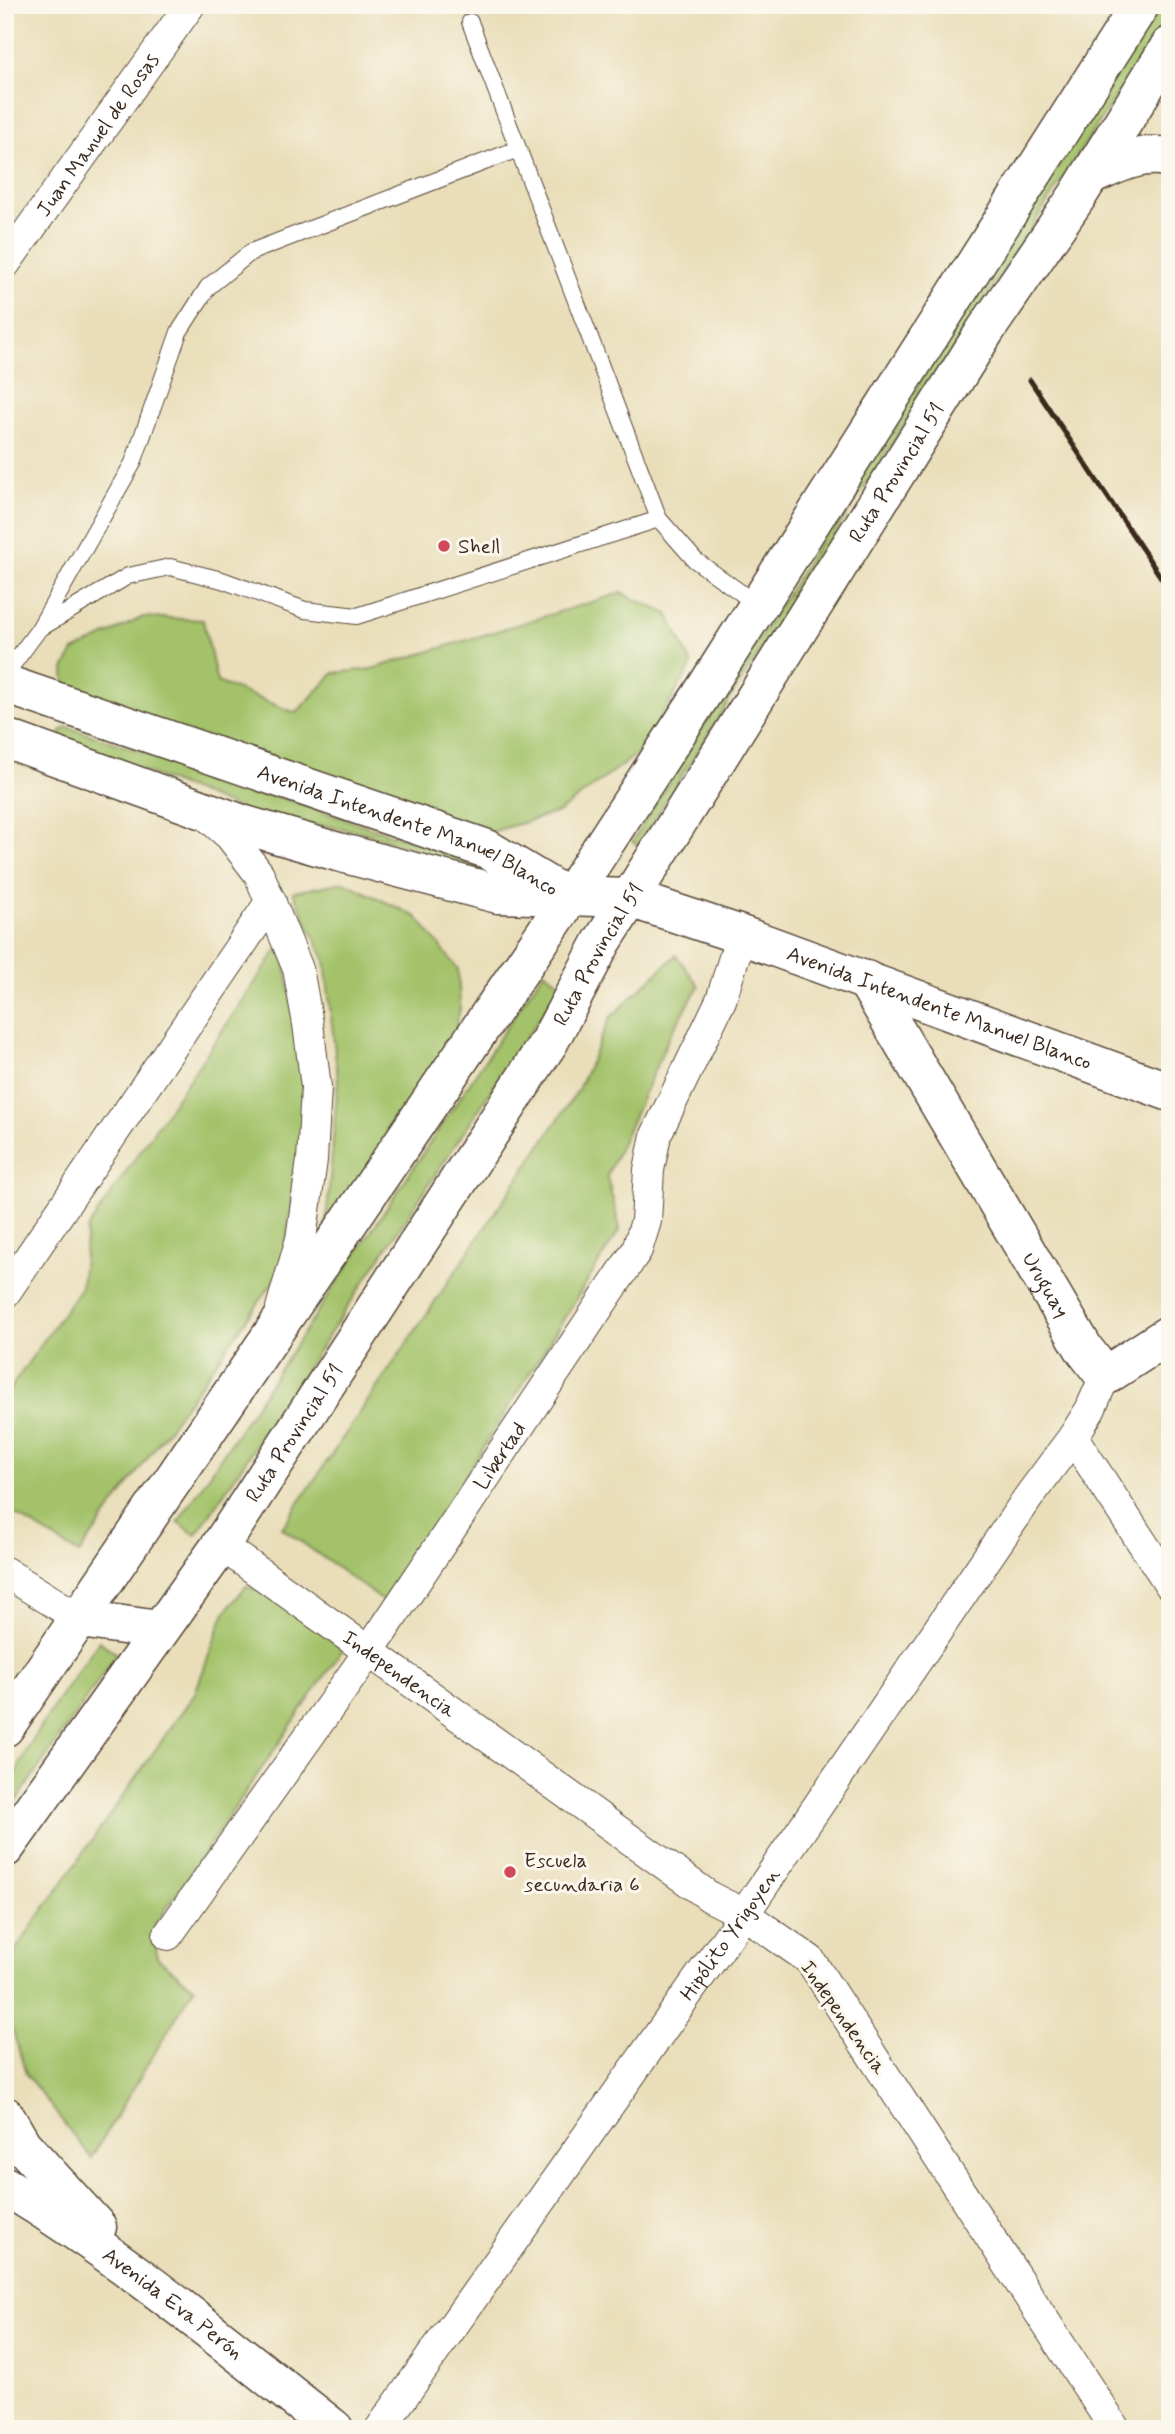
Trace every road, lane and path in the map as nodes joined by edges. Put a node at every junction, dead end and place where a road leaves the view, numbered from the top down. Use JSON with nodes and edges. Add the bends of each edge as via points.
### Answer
{"nodes":[{"id":1,"x":190,"y":5,"type":"edge"},
{"id":2,"x":1140,"y":5,"type":"edge"},
{"id":3,"x":470,"y":22,"type":"dead end"},
{"id":4,"x":1170,"y":46,"type":"edge"},
{"id":5,"x":518,"y":149,"type":"junction"},
{"id":6,"x":1170,"y":158,"type":"edge"},
{"id":7,"x":1090,"y":176,"type":"junction"},
{"id":8,"x":5,"y":264,"type":"edge"},
{"id":9,"x":659,"y":519,"type":"junction"},
{"id":10,"x":758,"y":605,"type":"junction"},
{"id":11,"x":39,"y":629,"type":"junction"},
{"id":12,"x":5,"y":675,"type":"edge"},
{"id":13,"x":5,"y":684,"type":"edge"},
{"id":14,"x":5,"y":738,"type":"edge"},
{"id":15,"x":199,"y":809,"type":"junction"},
{"id":16,"x":569,"y":898,"type":"junction"},
{"id":17,"x":630,"y":898,"type":"junction"},
{"id":18,"x":271,"y":901,"type":"junction"},
{"id":19,"x":741,"y":935,"type":"junction"},
{"id":20,"x":866,"y":980,"type":"junction"},
{"id":21,"x":1170,"y":1092,"type":"edge"},
{"id":22,"x":5,"y":1293,"type":"edge"},
{"id":23,"x":1170,"y":1334,"type":"edge"},
{"id":24,"x":267,"y":1344,"type":"junction"},
{"id":25,"x":1105,"y":1376,"type":"junction"},
{"id":26,"x":1073,"y":1437,"type":"junction"},
{"id":27,"x":221,"y":1545,"type":"junction"},
{"id":28,"x":5,"y":1572,"type":"edge"},
{"id":29,"x":1170,"y":1585,"type":"edge"},
{"id":30,"x":80,"y":1619,"type":"junction"},
{"id":31,"x":159,"y":1630,"type":"junction"},
{"id":32,"x":368,"y":1653,"type":"junction"},
{"id":33,"x":5,"y":1727,"type":"edge"},
{"id":34,"x":5,"y":1848,"type":"edge"},
{"id":35,"x":744,"y":1914,"type":"junction"},
{"id":36,"x":168,"y":1935,"type":"dead end"},
{"id":37,"x":5,"y":2116,"type":"edge"},
{"id":38,"x":5,"y":2186,"type":"edge"},
{"id":39,"x":148,"y":2283,"type":"junction"},
{"id":40,"x":334,"y":2429,"type":"edge"},
{"id":41,"x":380,"y":2429,"type":"edge"},
{"id":42,"x":1115,"y":2429,"type":"edge"}],
"edges":[{"from":1,"to":8,"type":"street","name":"Juan Manuel de Rosas"},
{"from":2,"to":10,"type":"main road"},
{"from":3,"to":5,"type":"lane"},
{"from":4,"to":7,"type":"main road","name":"Ruta Provincial 51"},
{"from":5,"to":9,"type":"lane"},
{"from":5,"to":11,"type":"lane","via":[[251,252],[208,287],[179,331],[133,463]]},
{"from":6,"to":7,"type":"main road","via":[[1156,153]]},
{"from":7,"to":17,"type":"main road","name":"Ruta Provincial 51","via":[[985,331]]},
{"from":9,"to":10,"type":"lane","via":[[695,559]]},
{"from":9,"to":11,"type":"lane","via":[[358,616],[305,610],[170,567],[128,576]]},
{"from":10,"to":16,"type":"main road"},
{"from":11,"to":12,"type":"lane"},
{"from":13,"to":16,"type":"main road","name":"Avenida Intendente Manuel Blanco","via":[[487,849]]},
{"from":14,"to":15,"type":"main road","name":"Avenida Intendente Manuel Blanco"},
{"from":15,"to":16,"type":"main road","name":"Avenida Intendente Manuel Blanco","via":[[294,840],[498,894]]},
{"from":15,"to":18,"type":"street","via":[[230,836]]},
{"from":16,"to":17,"type":"main road","name":"Avenida Intendente Manuel Blanco"},
{"from":16,"to":24,"type":"main road"},
{"from":17,"to":19,"type":"main road","name":"Avenida Intendente Manuel Blanco"},
{"from":17,"to":27,"type":"main road","name":"Ruta Provincial 51","via":[[549,1042]]},
{"from":18,"to":22,"type":"street"},
{"from":18,"to":24,"type":"street","via":[[298,969],[316,1087],[301,1239],[288,1291]]},
{"from":19,"to":20,"type":"main road","name":"Avenida Intendente Manuel Blanco"},
{"from":19,"to":32,"type":"street","name":"Libertad","via":[[721,1000],[656,1135],[646,1221],[636,1250]]},
{"from":20,"to":21,"type":"main road","name":"Avenida Intendente Manuel Blanco"},
{"from":20,"to":25,"type":"main road","name":"Uruguay","via":[[1084,1349]]},
{"from":23,"to":25,"type":"main road"},
{"from":24,"to":30,"type":"main road"},
{"from":25,"to":26,"type":"street"},
{"from":26,"to":29,"type":"street"},
{"from":26,"to":35,"type":"street","name":"Hipólito Yrigoyen"},
{"from":27,"to":31,"type":"main road","name":"Ruta Provincial 51"},
{"from":27,"to":32,"type":"street","name":"Independencia"},
{"from":28,"to":30,"type":"street"},
{"from":30,"to":31,"type":"main road"},
{"from":30,"to":33,"type":"main road"},
{"from":31,"to":34,"type":"main road","name":"Ruta Provincial 51"},
{"from":32,"to":35,"type":"street","name":"Independencia","via":[[710,1897]]},
{"from":32,"to":36,"type":"street","name":"Libertad"},
{"from":35,"to":41,"type":"street","name":"Hipólito Yrigoyen"},
{"from":35,"to":42,"type":"street","name":"Independencia","via":[[810,1960]]},
{"from":37,"to":39,"type":"main road","via":[[22,2145]]},
{"from":38,"to":39,"type":"main road","name":"Avenida Eva Perón","via":[[60,2218]]},
{"from":39,"to":40,"type":"main road","name":"Avenida Eva Perón"}]}
